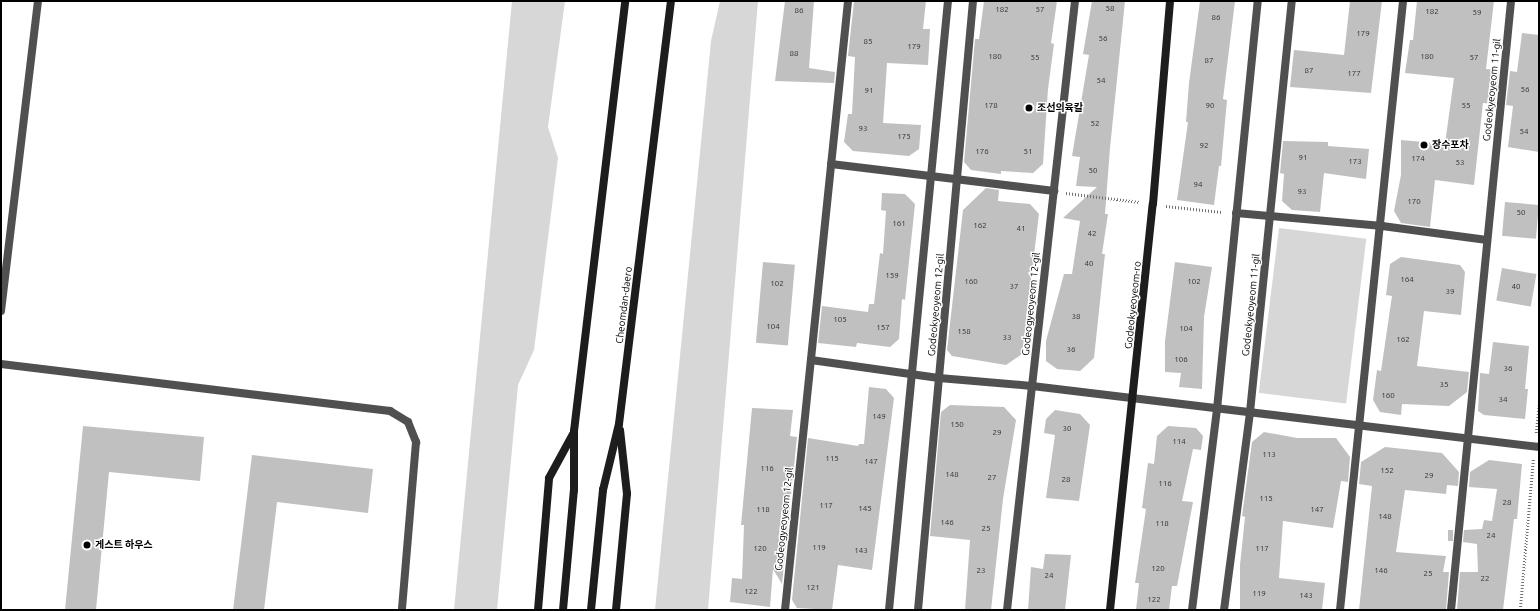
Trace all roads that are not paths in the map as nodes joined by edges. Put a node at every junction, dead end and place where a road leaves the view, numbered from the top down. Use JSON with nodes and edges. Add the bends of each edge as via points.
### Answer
{"nodes":[{"id":1,"x":38,"y":1,"type":"edge"},
{"id":2,"x":625,"y":1,"type":"edge"},
{"id":3,"x":672,"y":1,"type":"edge"},
{"id":4,"x":848,"y":1,"type":"edge"},
{"id":5,"x":948,"y":1,"type":"edge"},
{"id":6,"x":973,"y":1,"type":"edge"},
{"id":7,"x":1075,"y":1,"type":"edge"},
{"id":8,"x":1170,"y":1,"type":"edge"},
{"id":9,"x":1258,"y":1,"type":"edge"},
{"id":10,"x":1292,"y":1,"type":"edge"},
{"id":11,"x":1403,"y":1,"type":"edge"},
{"id":12,"x":1511,"y":1,"type":"edge"},
{"id":13,"x":832,"y":164,"type":"junction"},
{"id":14,"x":931,"y":177,"type":"junction"},
{"id":15,"x":957,"y":181,"type":"junction"},
{"id":16,"x":1054,"y":191,"type":"junction"},
{"id":17,"x":1236,"y":213,"type":"junction"},
{"id":18,"x":1270,"y":216,"type":"junction"},
{"id":19,"x":1382,"y":226,"type":"junction"},
{"id":20,"x":1487,"y":240,"type":"junction"},
{"id":21,"x":1,"y":311,"type":"edge"},
{"id":22,"x":811,"y":360,"type":"junction"},
{"id":23,"x":1,"y":364,"type":"edge"},
{"id":24,"x":912,"y":373,"type":"junction"},
{"id":25,"x":939,"y":378,"type":"junction"},
{"id":26,"x":1032,"y":386,"type":"junction"},
{"id":27,"x":1133,"y":398,"type":"junction"},
{"id":28,"x":1217,"y":409,"type":"junction"},
{"id":29,"x":1250,"y":412,"type":"junction"},
{"id":30,"x":619,"y":424,"type":"junction"},
{"id":31,"x":1359,"y":426,"type":"junction"},
{"id":32,"x":574,"y":431,"type":"junction"},
{"id":33,"x":1468,"y":438,"type":"junction"},
{"id":34,"x":1537,"y":447,"type":"edge"},
{"id":35,"x":402,"y":610,"type":"edge"},
{"id":36,"x":538,"y":610,"type":"edge"},
{"id":37,"x":563,"y":610,"type":"edge"},
{"id":38,"x":591,"y":610,"type":"edge"},
{"id":39,"x":616,"y":610,"type":"edge"},
{"id":40,"x":785,"y":610,"type":"edge"},
{"id":41,"x":889,"y":610,"type":"edge"},
{"id":42,"x":918,"y":610,"type":"edge"},
{"id":43,"x":1007,"y":610,"type":"edge"},
{"id":44,"x":1110,"y":610,"type":"edge"},
{"id":45,"x":1192,"y":610,"type":"edge"},
{"id":46,"x":1224,"y":610,"type":"edge"},
{"id":47,"x":1340,"y":610,"type":"edge"},
{"id":48,"x":1450,"y":610,"type":"edge"}],
"edges":[{"from":1,"to":21,"type":"street"},
{"from":2,"to":32,"type":"street"},
{"from":3,"to":30,"type":"street","name":"Cheomdan-daero"},
{"from":4,"to":13,"type":"street","name":"Godeogyeoyeom 12-gil"},
{"from":5,"to":14,"type":"street"},
{"from":6,"to":15,"type":"street","name":"Godeokyeoyeom 12-gil"},
{"from":7,"to":16,"type":"street","name":"Godeogyeoyeom 12-gil"},
{"from":8,"to":27,"type":"street","name":"Godeokyeoyeom-ro"},
{"from":9,"to":17,"type":"street"},
{"from":10,"to":18,"type":"street","name":"Godeokyeoyeom 11-gil"},
{"from":11,"to":19,"type":"street"},
{"from":12,"to":20,"type":"street","name":"Godeokyeoyeom 11-gil"},
{"from":13,"to":14,"type":"street"},
{"from":13,"to":22,"type":"street","name":"Godeogyeoyeom 12-gil"},
{"from":14,"to":15,"type":"street"},
{"from":14,"to":24,"type":"street"},
{"from":15,"to":16,"type":"street"},
{"from":15,"to":25,"type":"street","name":"Godeokyeoyeom 12-gil"},
{"from":16,"to":26,"type":"street","name":"Godeogyeoyeom 12-gil"},
{"from":17,"to":18,"type":"street"},
{"from":17,"to":28,"type":"street"},
{"from":18,"to":19,"type":"street"},
{"from":18,"to":29,"type":"street","name":"Godeokyeoyeom 11-gil"},
{"from":19,"to":20,"type":"street"},
{"from":19,"to":31,"type":"street"},
{"from":20,"to":33,"type":"street","name":"Godeokyeoyeom 11-gil"},
{"from":22,"to":24,"type":"street"},
{"from":22,"to":40,"type":"street","name":"Godeogyeoyeom 12-gil"},
{"from":23,"to":35,"type":"street","via":[[390,411],[408,422],[416,442]]},
{"from":24,"to":25,"type":"street"},
{"from":24,"to":41,"type":"street"},
{"from":25,"to":26,"type":"street"},
{"from":25,"to":42,"type":"street","name":"Godeokyeoyeom 12-gil"},
{"from":26,"to":27,"type":"street"},
{"from":26,"to":43,"type":"street","name":"Godeogyeoyeom 12-gil"},
{"from":27,"to":28,"type":"street"},
{"from":27,"to":44,"type":"street","name":"Godeokyeoyeom-ro"},
{"from":28,"to":29,"type":"street"},
{"from":28,"to":45,"type":"street"},
{"from":29,"to":31,"type":"street"},
{"from":29,"to":46,"type":"street","name":"Godeokyeoyeom 11-gil"},
{"from":30,"to":38,"type":"street","name":"Cheomdan-daero","via":[[603,490]]},
{"from":30,"to":39,"type":"street","via":[[627,494]]},
{"from":31,"to":33,"type":"street"},
{"from":31,"to":47,"type":"street"},
{"from":32,"to":36,"type":"street","via":[[549,478]]},
{"from":32,"to":37,"type":"street","via":[[574,490]]},
{"from":33,"to":34,"type":"street"},
{"from":33,"to":48,"type":"street","name":"Godeokyeoyeom 11-gil"}]}
